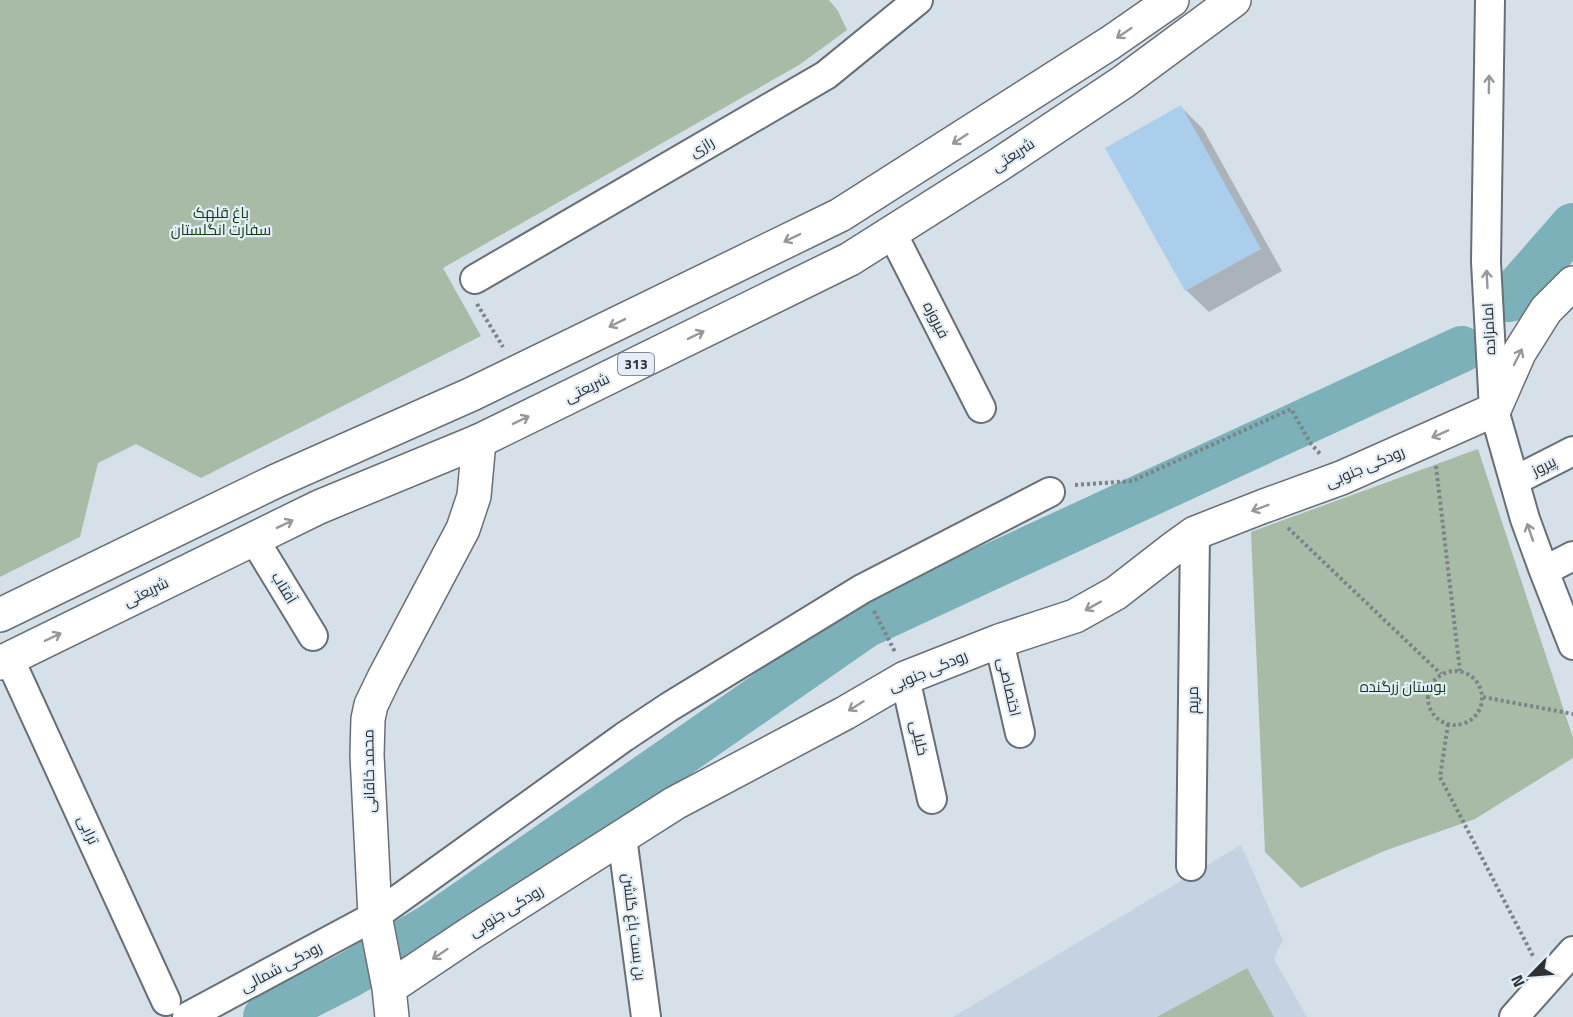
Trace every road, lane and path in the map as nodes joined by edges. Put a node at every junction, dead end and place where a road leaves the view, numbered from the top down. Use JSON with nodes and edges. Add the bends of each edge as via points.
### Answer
{"nodes":[{"id":1,"x":918,"y":0,"type":"edge"},
{"id":2,"x":1172,"y":0,"type":"edge"},
{"id":3,"x":1234,"y":0,"type":"edge"},
{"id":4,"x":1490,"y":0,"type":"edge"},
{"id":5,"x":892,"y":233,"type":"junction"},
{"id":6,"x":475,"y":279,"type":"joint"},
{"id":7,"x":1573,"y":283,"type":"edge"},
{"id":8,"x":518,"y":372,"type":"junction"},
{"id":9,"x":472,"y":394,"type":"junction"},
{"id":10,"x":981,"y":408,"type":"dead end"},
{"id":11,"x":1494,"y":410,"type":"junction"},
{"id":12,"x":1433,"y":437,"type":"junction"},
{"id":13,"x":479,"y":441,"type":"junction"},
{"id":14,"x":1311,"y":444,"type":"dead end"},
{"id":15,"x":1573,"y":451,"type":"edge"},
{"id":16,"x":1514,"y":481,"type":"junction"},
{"id":17,"x":1050,"y":492,"type":"joint"},
{"id":18,"x":1264,"y":506,"type":"junction"},
{"id":19,"x":1195,"y":534,"type":"junction"},
{"id":20,"x":254,"y":539,"type":"junction"},
{"id":21,"x":1573,"y":556,"type":"edge"},
{"id":22,"x":1544,"y":571,"type":"junction"},
{"id":23,"x":873,"y":610,"type":"dead end"},
{"id":24,"x":0,"y":615,"type":"edge"},
{"id":25,"x":313,"y":636,"type":"dead end"},
{"id":26,"x":999,"y":641,"type":"junction"},
{"id":27,"x":1573,"y":645,"type":"edge"},
{"id":28,"x":5,"y":661,"type":"edge"},
{"id":29,"x":901,"y":666,"type":"junction"},
{"id":30,"x":1460,"y":671,"type":"junction"},
{"id":31,"x":1441,"y":674,"type":"junction"},
{"id":32,"x":1483,"y":697,"type":"junction"},
{"id":33,"x":1573,"y":714,"type":"edge"},
{"id":34,"x":1448,"y":724,"type":"junction"},
{"id":35,"x":1020,"y":732,"type":"dead end"},
{"id":36,"x":932,"y":799,"type":"dead end"},
{"id":37,"x":622,"y":837,"type":"junction"},
{"id":38,"x":1191,"y":866,"type":"dead end"},
{"id":39,"x":375,"y":916,"type":"junction"},
{"id":40,"x":1573,"y":951,"type":"edge"},
{"id":41,"x":1545,"y":981,"type":"junction"},
{"id":42,"x":391,"y":1002,"type":"edge"},
{"id":43,"x":177,"y":1009,"type":"edge"},
{"id":44,"x":646,"y":1017,"type":"edge"},
{"id":45,"x":1514,"y":1017,"type":"edge"}],
"edges":[{"from":1,"to":6,"type":"street","name":"رازی","via":[[826,75]]},
{"from":2,"to":8,"type":"main road","one_way":true,"via":[[840,215]]},
{"from":3,"to":5,"type":"main road","name":"شریعتی","number":"313","via":[[1123,82]]},
{"from":11,"to":4,"type":"street","name":"امامزاده","one_way":true,"via":[[1486,262]]},
{"from":5,"to":10,"type":"street","name":"فیروزه"},
{"from":13,"to":5,"type":"main road","name":"شریعتی","number":"313","one_way":true,"via":[[801,284]]},
{"from":6,"to":8,"type":"path","via":[[466,285]]},
{"from":11,"to":7,"type":"main road","one_way":true,"via":[[1519,353],[1546,310]]},
{"from":8,"to":9,"type":"main road"},
{"from":9,"to":13,"type":"main road","name":"محمد خاقانی"},
{"from":9,"to":24,"type":"main road","via":[[276,481]]},
{"from":11,"to":12,"type":"main road","name":"رودکی جنوبی","one_way":true},
{"from":11,"to":16,"type":"street","name":"امامزاده"},
{"from":12,"to":18,"type":"main road","name":"رودکی جنوبی","via":[[1341,478]]},
{"from":12,"to":30,"type":"path"},
{"from":20,"to":13,"type":"main road","name":"شریعتی","number":"313","one_way":true,"via":[[319,507]]},
{"from":13,"to":39,"type":"main road","name":"محمد خاقانی","via":[[474,496],[463,530],[371,705],[367,755]]},
{"from":14,"to":17,"type":"path","via":[[1291,409],[1132,481],[1061,487]]},
{"from":15,"to":16,"type":"street","name":"پیروز"},
{"from":22,"to":16,"type":"street","name":"امامزاده","one_way":true},
{"from":17,"to":39,"type":"street","via":[[862,589],[669,707]]},
{"from":18,"to":19,"type":"main road","name":"رودکی جنوبی","one_way":true},
{"from":18,"to":31,"type":"path"},
{"from":19,"to":26,"type":"main road","name":"رودکی جنوبی","one_way":true,"via":[[1095,605]]},
{"from":19,"to":38,"type":"street","name":"مریم"},
{"from":20,"to":25,"type":"street","name":"آفتاب"},
{"from":28,"to":20,"type":"main road","name":"شریعتی","number":"313","one_way":true},
{"from":21,"to":22,"type":"street"},
{"from":22,"to":27,"type":"street","name":"امامزاده"},
{"from":23,"to":29,"type":"path"},
{"from":26,"to":29,"type":"main road","name":"رودکی جنوبی"},
{"from":26,"to":35,"type":"street","name":"اختصاصی"},
{"from":28,"to":43,"type":"street","name":"ترابی"},
{"from":29,"to":36,"type":"street","name":"خلیلی"},
{"from":29,"to":37,"type":"main road","name":"رودکی جنوبی","one_way":true,"via":[[845,713],[675,803]]},
{"from":30,"to":31,"type":"path"},
{"from":30,"to":32,"type":"path","via":[[1476,680]]},
{"from":31,"to":34,"type":"path","via":[[1430,688],[1429,706],[1433,714]]},
{"from":32,"to":33,"type":"path"},
{"from":32,"to":34,"type":"path","via":[[1473,719],[1465,724]]},
{"from":34,"to":41,"type":"path","via":[[1440,777]]},
{"from":37,"to":42,"type":"main road","name":"رودکی جنوبی","one_way":true,"via":[[471,933]]},
{"from":37,"to":44,"type":"street","name":"بن بست باغ گلشن"},
{"from":39,"to":42,"type":"main road","name":"محمد خاقانی"},
{"from":39,"to":43,"type":"street","name":"رودکی شمالی"},
{"from":40,"to":41,"type":"street"},
{"from":41,"to":45,"type":"street"}]}
